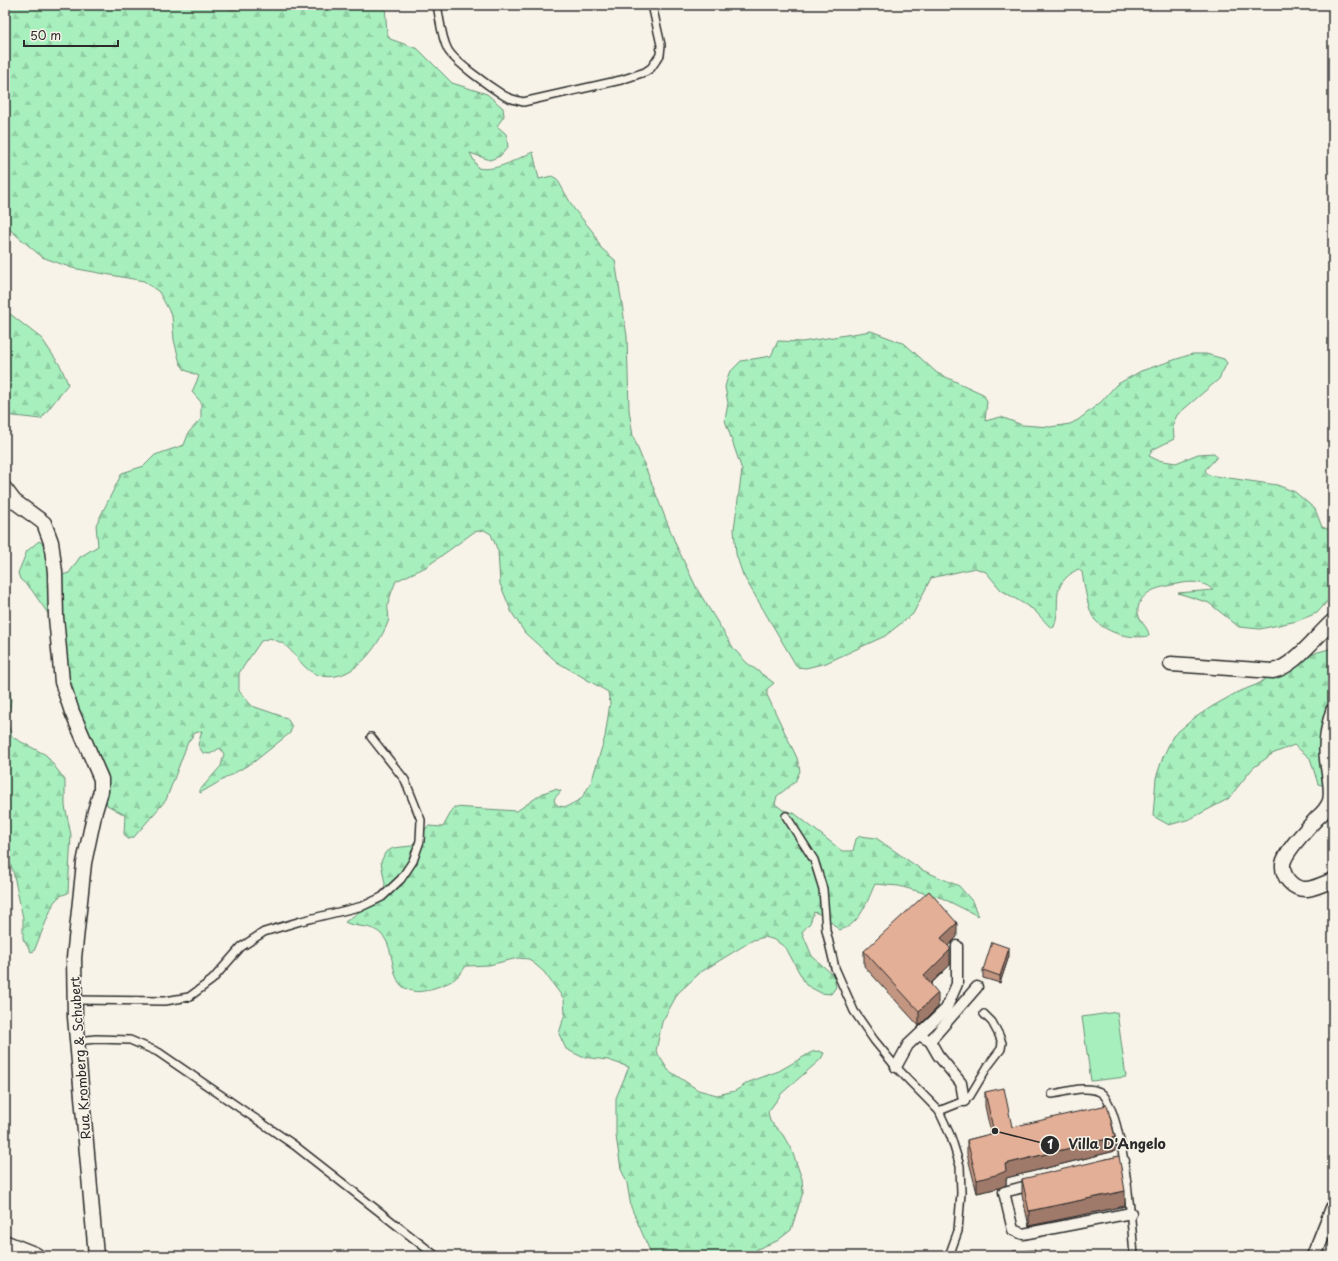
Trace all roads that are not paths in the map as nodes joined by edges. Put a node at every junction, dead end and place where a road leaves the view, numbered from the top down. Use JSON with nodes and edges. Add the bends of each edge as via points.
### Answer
{"nodes":[{"id":1,"x":437,"y":5,"type":"edge"},
{"id":2,"x":652,"y":5,"type":"edge"},
{"id":3,"x":5,"y":489,"type":"edge"},
{"id":4,"x":1333,"y":621,"type":"edge"},
{"id":5,"x":1171,"y":664,"type":"dead end"},
{"id":6,"x":1333,"y":711,"type":"edge"},
{"id":7,"x":371,"y":736,"type":"dead end"},
{"id":8,"x":786,"y":816,"type":"dead end"},
{"id":9,"x":1333,"y":880,"type":"edge"},
{"id":10,"x":957,"y":946,"type":"dead end"},
{"id":11,"x":977,"y":987,"type":"dead end"},
{"id":12,"x":74,"y":1000,"type":"junction"},
{"id":13,"x":984,"y":1014,"type":"dead end"},
{"id":14,"x":919,"y":1035,"type":"junction"},
{"id":15,"x":77,"y":1041,"type":"junction"},
{"id":16,"x":930,"y":1041,"type":"junction"},
{"id":17,"x":896,"y":1067,"type":"junction"},
{"id":18,"x":1052,"y":1094,"type":"dead end"},
{"id":19,"x":964,"y":1101,"type":"junction"},
{"id":20,"x":939,"y":1111,"type":"junction"},
{"id":21,"x":1124,"y":1160,"type":"junction"},
{"id":22,"x":1094,"y":1168,"type":"edge"},
{"id":23,"x":1041,"y":1182,"type":"edge"},
{"id":24,"x":1333,"y":1208,"type":"edge"},
{"id":25,"x":1131,"y":1214,"type":"junction"},
{"id":26,"x":5,"y":1244,"type":"edge"},
{"id":27,"x":35,"y":1256,"type":"edge"},
{"id":28,"x":96,"y":1256,"type":"edge"},
{"id":29,"x":436,"y":1256,"type":"edge"},
{"id":30,"x":948,"y":1256,"type":"edge"},
{"id":31,"x":1134,"y":1256,"type":"edge"},
{"id":32,"x":1314,"y":1256,"type":"edge"}],
"edges":[{"from":1,"to":2,"type":"lane","via":[[447,48],[459,63],[503,95],[523,102],[621,80],[651,68],[660,55],[661,45]]},
{"from":3,"to":12,"type":"street","name":"Rua Kromberg & Schubert","via":[[14,501],[44,523],[51,542],[62,682],[101,779],[101,791],[94,811],[84,863],[74,958]]},
{"from":4,"to":5,"type":"street","via":[[1291,662],[1274,671]]},
{"from":6,"to":9,"type":"street","via":[[1327,729],[1326,757],[1330,800],[1326,810],[1286,854],[1283,864],[1288,882],[1296,887],[1307,889]]},
{"from":7,"to":12,"type":"lane","via":[[405,780],[421,820],[420,841],[413,861],[401,879],[382,897],[363,906],[264,932],[241,947],[212,980],[189,997],[165,1001]]},
{"from":8,"to":17,"type":"lane","via":[[814,860],[823,889],[826,930],[838,975],[854,1010]]},
{"from":10,"to":14,"type":"street","via":[[957,984],[946,1009]]},
{"from":11,"to":16,"type":"street"},
{"from":12,"to":15,"type":"street","name":"Rua Kromberg & Schubert"},
{"from":13,"to":19,"type":"lane","via":[[999,1034],[1001,1049]]},
{"from":14,"to":16,"type":"street"},
{"from":14,"to":17,"type":"street","via":[[908,1045]]},
{"from":15,"to":28,"type":"street","name":"Rua Kromberg & Schubert"},
{"from":15,"to":29,"type":"lane","via":[[130,1040],[158,1052],[294,1145]]},
{"from":16,"to":19,"type":"street","via":[[962,1084]]},
{"from":17,"to":20,"type":"lane"},
{"from":18,"to":21,"type":"lane","via":[[1094,1090],[1106,1096]]},
{"from":19,"to":20,"type":"lane"},
{"from":20,"to":30,"type":"lane","via":[[960,1166],[958,1231]]},
{"from":21,"to":22,"type":"street"},
{"from":21,"to":25,"type":"lane"},
{"from":23,"to":25,"type":"street","via":[[1004,1192],[1013,1230],[1024,1234]]},
{"from":24,"to":32,"type":"street"},
{"from":25,"to":31,"type":"lane"},
{"from":26,"to":27,"type":"street"}]}
